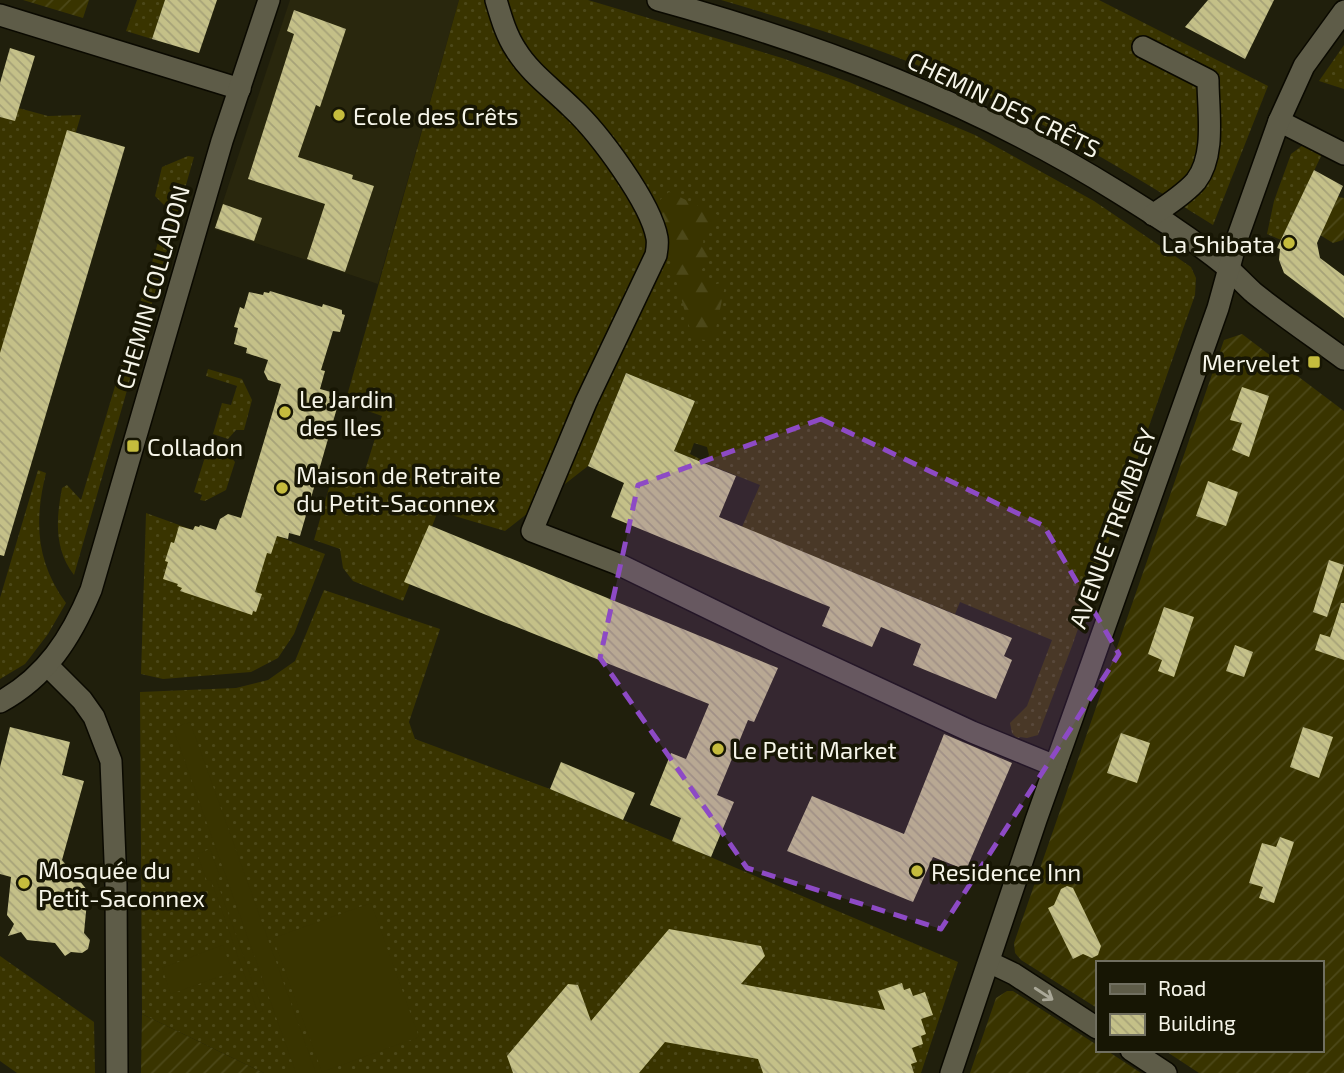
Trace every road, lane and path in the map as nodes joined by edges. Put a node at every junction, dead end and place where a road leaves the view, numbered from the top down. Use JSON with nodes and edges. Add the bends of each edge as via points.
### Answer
{"nodes":[{"id":1,"x":270,"y":0,"type":"edge"},
{"id":2,"x":496,"y":0,"type":"edge"},
{"id":3,"x":658,"y":0,"type":"edge"},
{"id":4,"x":1344,"y":11,"type":"edge"},
{"id":5,"x":0,"y":15,"type":"edge"},
{"id":6,"x":1143,"y":47,"type":"dead end"},
{"id":7,"x":240,"y":89,"type":"junction"},
{"id":8,"x":1279,"y":121,"type":"junction"},
{"id":9,"x":1344,"y":153,"type":"edge"},
{"id":10,"x":1153,"y":215,"type":"junction"},
{"id":11,"x":1227,"y":268,"type":"junction"},
{"id":12,"x":1344,"y":359,"type":"edge"},
{"id":13,"x":48,"y":666,"type":"junction"},
{"id":14,"x":0,"y":702,"type":"edge"},
{"id":15,"x":1055,"y":766,"type":"junction"},
{"id":16,"x":989,"y":962,"type":"junction"},
{"id":17,"x":1096,"y":1027,"type":"edge"},
{"id":18,"x":1134,"y":1052,"type":"edge"},
{"id":19,"x":117,"y":1073,"type":"edge"},
{"id":20,"x":951,"y":1073,"type":"edge"},
{"id":21,"x":1166,"y":1073,"type":"edge"}],
"edges":[{"from":1,"to":7,"type":"street","name":"CHEMIN COLLADON"},
{"from":2,"to":15,"type":"street","via":[[515,50],[573,108],[621,167],[658,241],[656,255],[586,401],[532,531],[618,564],[811,658]]},
{"from":3,"to":10,"type":"street","name":"CHEMIN DES CRÊTS","via":[[833,55],[932,93],[1020,136]]},
{"from":4,"to":8,"type":"street","name":"AVENUE TREMBLEY","via":[[1304,66]]},
{"from":5,"to":7,"type":"street"},
{"from":6,"to":10,"type":"street","via":[[1208,80],[1209,142],[1204,164],[1195,183]]},
{"from":7,"to":13,"type":"street","name":"CHEMIN COLLADON","via":[[91,590],[78,621]]},
{"from":8,"to":9,"type":"street"},
{"from":8,"to":11,"type":"street","name":"AVENUE TREMBLEY"},
{"from":10,"to":11,"type":"street","name":"CHEMIN DES CRÊTS"},
{"from":11,"to":12,"type":"street","name":"CHEMIN DES CRÊTS"},
{"from":11,"to":15,"type":"street","name":"AVENUE TREMBLEY","via":[[1218,308]]},
{"from":13,"to":14,"type":"street","name":"CHEMIN COLLADON"},
{"from":13,"to":19,"type":"street","via":[[94,717],[111,761]]},
{"from":15,"to":16,"type":"street","name":"AVENUE TREMBLEY"},
{"from":16,"to":17,"type":"street","one_way":true},
{"from":16,"to":20,"type":"street","name":"AVENUE TREMBLEY"},
{"from":18,"to":21,"type":"street"}]}
